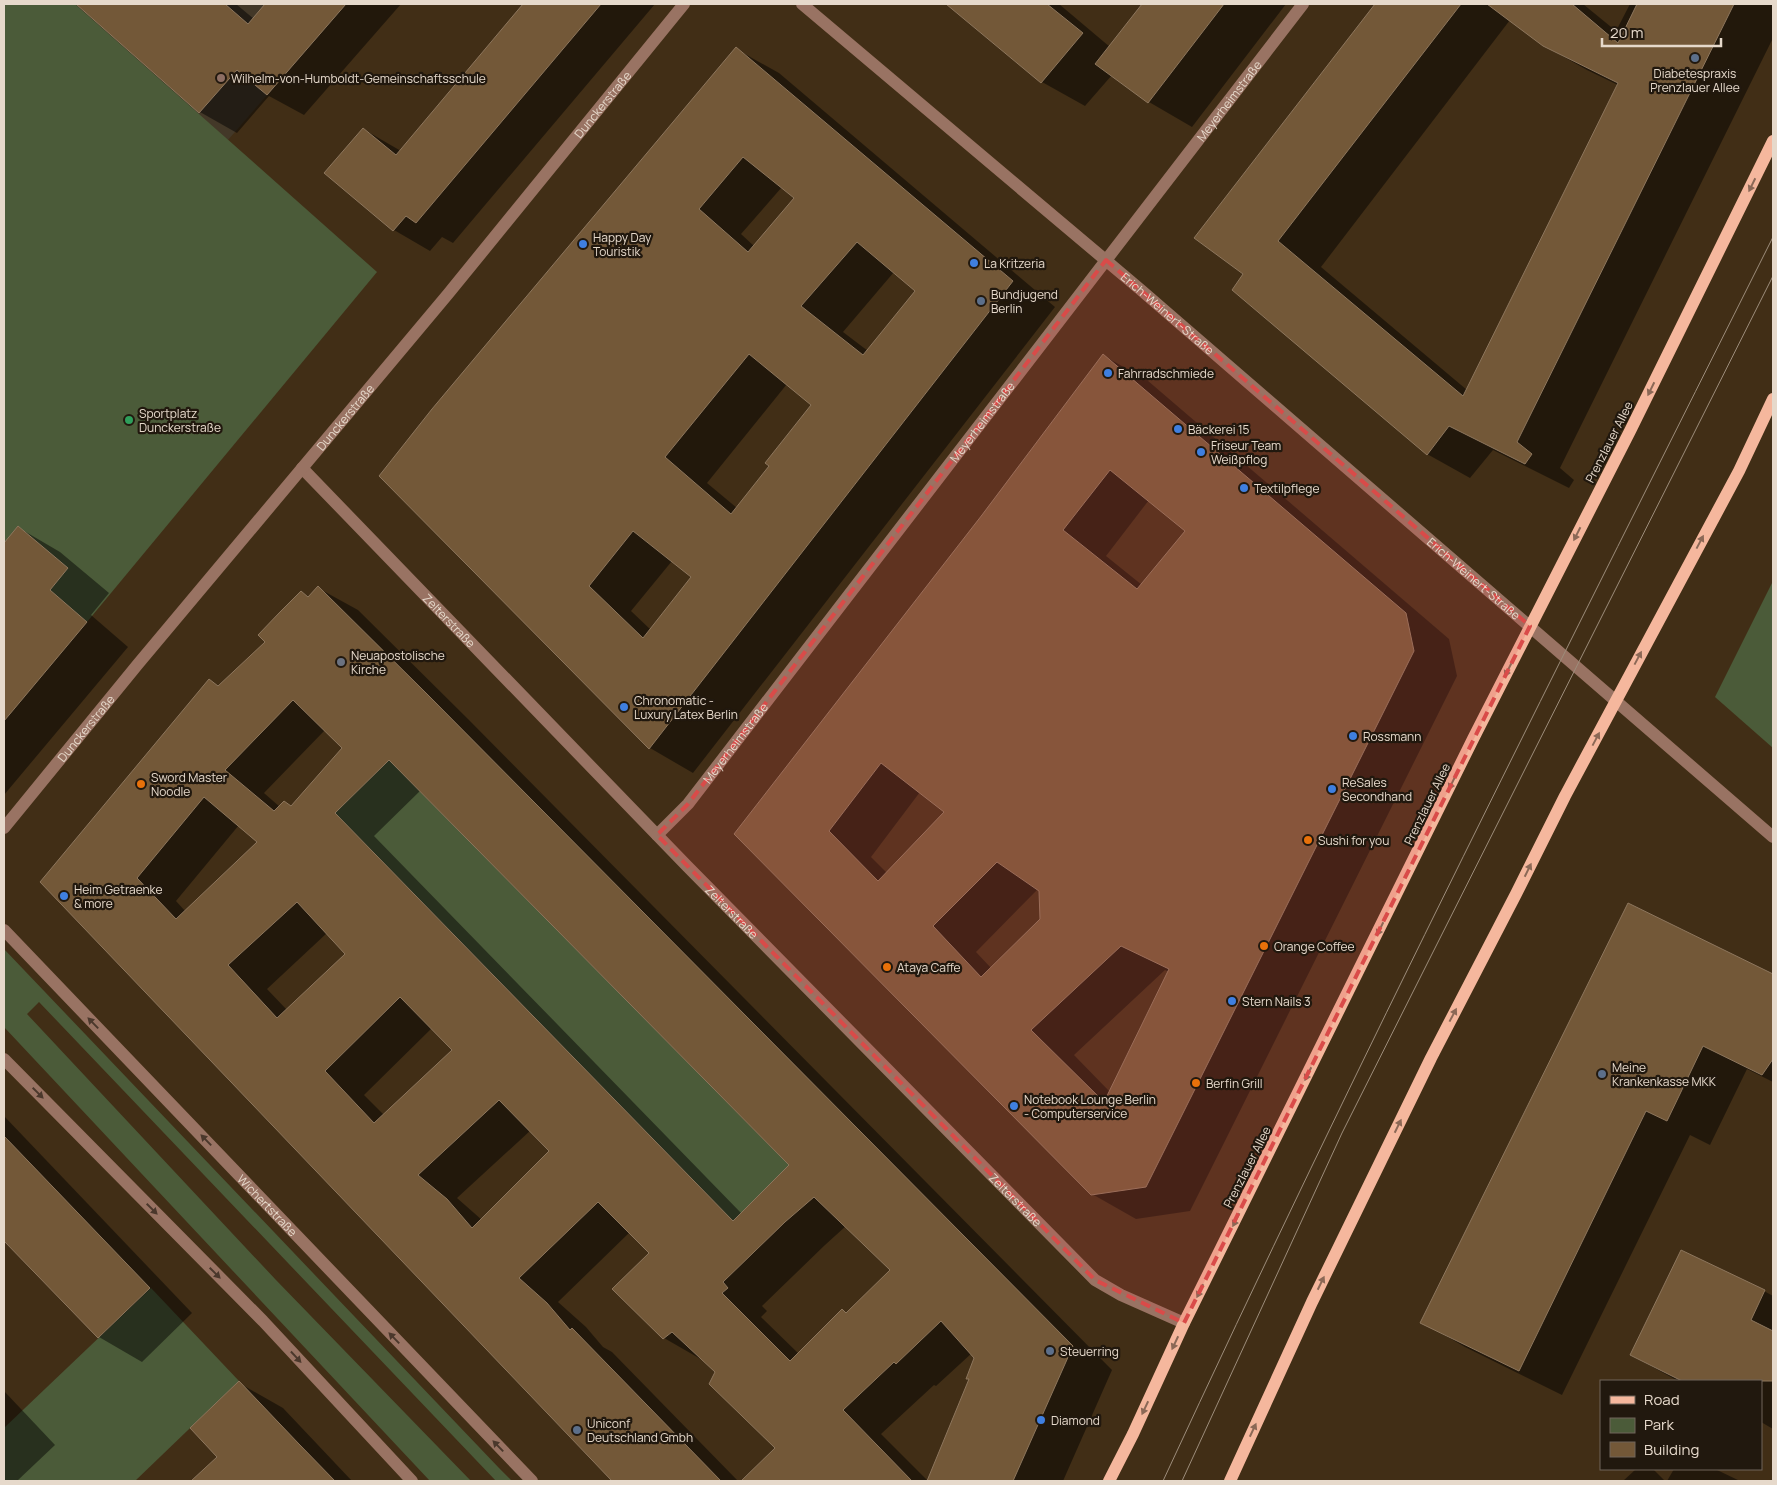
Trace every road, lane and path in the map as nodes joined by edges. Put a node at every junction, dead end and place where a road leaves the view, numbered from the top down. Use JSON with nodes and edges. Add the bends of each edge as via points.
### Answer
{"nodes":[{"id":1,"x":684,"y":4,"type":"edge"},
{"id":2,"x":802,"y":4,"type":"edge"},
{"id":3,"x":1303,"y":4,"type":"edge"},
{"id":4,"x":1773,"y":141,"type":"edge"},
{"id":5,"x":1106,"y":260,"type":"junction"},
{"id":6,"x":1773,"y":400,"type":"edge"},
{"id":7,"x":302,"y":468,"type":"junction"},
{"id":8,"x":1530,"y":626,"type":"junction"},
{"id":9,"x":1616,"y":701,"type":"junction"},
{"id":10,"x":4,"y":828,"type":"edge"},
{"id":11,"x":657,"y":835,"type":"junction"},
{"id":12,"x":1773,"y":837,"type":"edge"},
{"id":13,"x":4,"y":930,"type":"edge"},
{"id":14,"x":4,"y":1059,"type":"edge"},
{"id":15,"x":1184,"y":1323,"type":"junction"},
{"id":16,"x":412,"y":1481,"type":"edge"},
{"id":17,"x":532,"y":1481,"type":"edge"},
{"id":18,"x":1109,"y":1481,"type":"edge"},
{"id":19,"x":1230,"y":1481,"type":"edge"}],
"edges":[{"from":1,"to":7,"type":"street","name":"Dunckerstraße"},
{"from":2,"to":5,"type":"street","name":"Erich-Weinert-Straße"},
{"from":3,"to":5,"type":"street","name":"Meyerheimstraße"},
{"from":4,"to":8,"type":"main road","name":"Prenzlauer Allee","one_way":true},
{"from":5,"to":8,"type":"street","name":"Erich-Weinert-Straße"},
{"from":5,"to":11,"type":"street","name":"Meyerheimstraße","via":[[688,804]]},
{"from":9,"to":6,"type":"main road","one_way":true,"via":[[1739,471]]},
{"from":7,"to":10,"type":"street","name":"Dunckerstraße"},
{"from":7,"to":11,"type":"street","name":"Zelterstraße"},
{"from":8,"to":9,"type":"street","name":"Erich-Weinert-Straße"},
{"from":8,"to":15,"type":"main road","name":"Prenzlauer Allee","one_way":true},
{"from":9,"to":12,"type":"street"},
{"from":19,"to":9,"type":"main road","one_way":true,"via":[[1312,1302],[1431,1058]]},
{"from":11,"to":15,"type":"street","name":"Zelterstraße","via":[[1095,1280]]},
{"from":17,"to":13,"type":"street","name":"Wichertstraße","one_way":true},
{"from":14,"to":16,"type":"street","one_way":true,"via":[[263,1321]]},
{"from":15,"to":18,"type":"main road","name":"Prenzlauer Allee","one_way":true}]}
